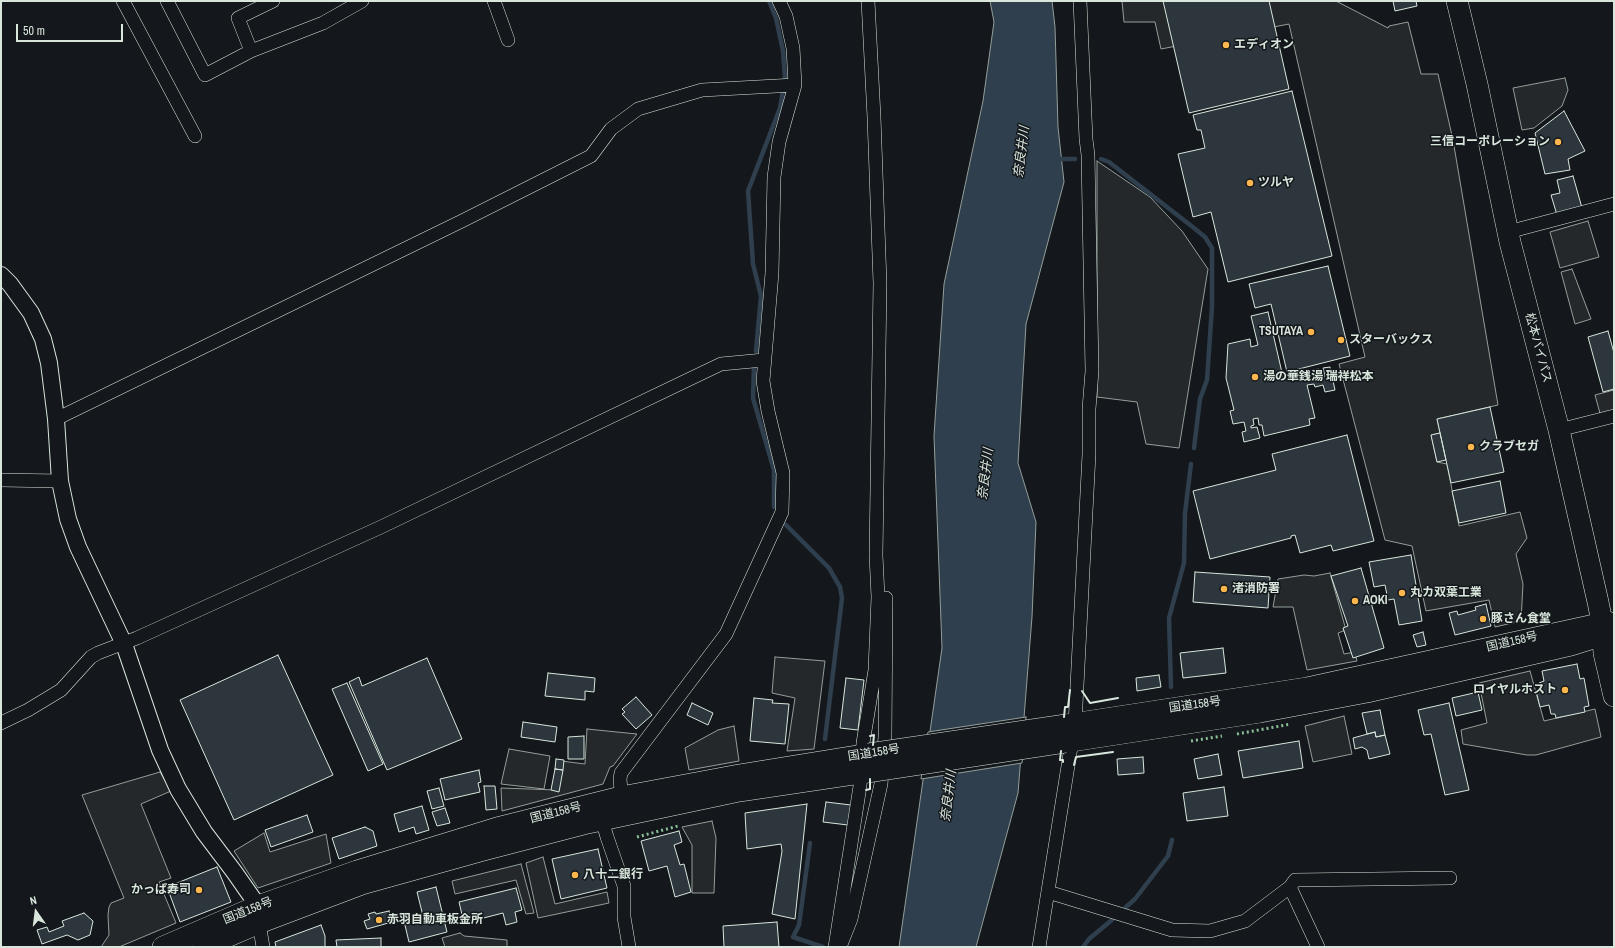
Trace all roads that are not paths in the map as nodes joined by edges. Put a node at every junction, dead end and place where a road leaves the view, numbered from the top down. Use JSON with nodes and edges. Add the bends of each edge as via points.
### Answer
{"nodes":[{"id":1,"x":123,"y":1,"type":"edge"},
{"id":2,"x":167,"y":1,"type":"edge"},
{"id":3,"x":273,"y":1,"type":"edge"},
{"id":4,"x":362,"y":1,"type":"edge"},
{"id":5,"x":494,"y":1,"type":"edge"},
{"id":6,"x":779,"y":1,"type":"edge"},
{"id":7,"x":868,"y":1,"type":"edge"},
{"id":8,"x":1080,"y":1,"type":"edge"},
{"id":9,"x":1458,"y":1,"type":"edge"},
{"id":10,"x":508,"y":40,"type":"dead end"},
{"id":11,"x":251,"y":51,"type":"junction"},
{"id":12,"x":795,"y":85,"type":"junction"},
{"id":13,"x":195,"y":136,"type":"dead end"},
{"id":14,"x":1614,"y":204,"type":"edge"},
{"id":15,"x":1508,"y":232,"type":"junction"},
{"id":16,"x":1,"y":275,"type":"edge"},
{"id":17,"x":764,"y":360,"type":"junction"},
{"id":18,"x":1614,"y":416,"type":"edge"},
{"id":19,"x":56,"y":419,"type":"junction"},
{"id":20,"x":1559,"y":430,"type":"junction"},
{"id":21,"x":1,"y":480,"type":"edge"},
{"id":22,"x":60,"y":481,"type":"junction"},
{"id":23,"x":876,"y":555,"type":"junction"},
{"id":24,"x":1608,"y":627,"type":"edge"},
{"id":25,"x":124,"y":644,"type":"junction"},
{"id":26,"x":1614,"y":696,"type":"edge"},
{"id":27,"x":1,"y":724,"type":"edge"},
{"id":28,"x":1069,"y":733,"type":"junction"},
{"id":29,"x":865,"y":763,"type":"junction"},
{"id":30,"x":623,"y":806,"type":"junction"},
{"id":31,"x":600,"y":811,"type":"junction"},
{"id":32,"x":1450,"y":878,"type":"dead end"},
{"id":33,"x":1290,"y":887,"type":"junction"},
{"id":34,"x":1048,"y":892,"type":"junction"},
{"id":35,"x":258,"y":914,"type":"junction"},
{"id":36,"x":163,"y":947,"type":"edge"},
{"id":37,"x":203,"y":947,"type":"edge"},
{"id":38,"x":263,"y":947,"type":"edge"},
{"id":39,"x":630,"y":947,"type":"edge"},
{"id":40,"x":835,"y":947,"type":"edge"},
{"id":41,"x":840,"y":947,"type":"edge"},
{"id":42,"x":1039,"y":947,"type":"edge"},
{"id":43,"x":1318,"y":947,"type":"edge"}],
"edges":[{"from":1,"to":13,"type":"street"},
{"from":2,"to":11,"type":"street","via":[[205,75]]},
{"from":3,"to":11,"type":"street","via":[[238,18]]},
{"from":4,"to":11,"type":"street","via":[[323,23]]},
{"from":5,"to":10,"type":"street"},
{"from":6,"to":12,"type":"street","via":[[786,16],[793,48]]},
{"from":7,"to":23,"type":"street","via":[[880,283]]},
{"from":8,"to":28,"type":"street","via":[[1088,155],[1092,371],[1089,454]]},
{"from":9,"to":15,"type":"highway","name":"松本バイパス"},
{"from":12,"to":17,"type":"street","via":[[779,142],[774,177],[772,273]]},
{"from":12,"to":19,"type":"street","via":[[702,90],[638,109],[611,129],[591,156]]},
{"from":14,"to":15,"type":"street"},
{"from":15,"to":20,"type":"highway","name":"松本バイパス"},
{"from":16,"to":19,"type":"street","via":[[31,313],[43,339],[49,363]]},
{"from":17,"to":25,"type":"street","via":[[721,364],[381,527]]},
{"from":17,"to":30,"type":"street","via":[[765,396],[783,473],[782,512],[726,634],[621,773]]},
{"from":18,"to":20,"type":"street"},
{"from":19,"to":22,"type":"street"},
{"from":20,"to":24,"type":"highway","name":"松本バイパス"},
{"from":21,"to":22,"type":"street"},
{"from":22,"to":25,"type":"street","via":[[68,519],[78,547]]},
{"from":23,"to":29,"type":"street","via":[[878,597],[875,670]]},
{"from":23,"to":41,"type":"street","via":[[886,597],[885,737],[881,784],[851,919]]},
{"from":24,"to":26,"type":"highway","name":"松本バイパス","via":[[1604,654]]},
{"from":24,"to":28,"type":"highway","name":"国道158号"},
{"from":25,"to":27,"type":"street","via":[[91,658],[61,690]]},
{"from":25,"to":35,"type":"street","via":[[160,750],[178,788],[204,832],[235,873]]},
{"from":28,"to":29,"type":"highway","name":"国道158号","bridge":true},
{"from":28,"to":34,"type":"street"},
{"from":29,"to":30,"type":"highway","name":"国道158号","via":[[739,791]]},
{"from":29,"to":40,"type":"street"},
{"from":30,"to":31,"type":"highway","name":"国道158号"},
{"from":31,"to":35,"type":"highway","name":"国道158号","via":[[497,828],[432,847],[357,871]]},
{"from":31,"to":39,"type":"street","via":[[624,886],[624,917]]},
{"from":32,"to":33,"type":"street","via":[[1295,880]]},
{"from":33,"to":34,"type":"street","via":[[1245,921],[1210,931],[1172,930]]},
{"from":33,"to":43,"type":"street"},
{"from":34,"to":42,"type":"street"},
{"from":35,"to":36,"type":"highway","name":"国道158号"},
{"from":35,"to":37,"type":"highway","name":"国道158号"},
{"from":35,"to":38,"type":"street"}]}
